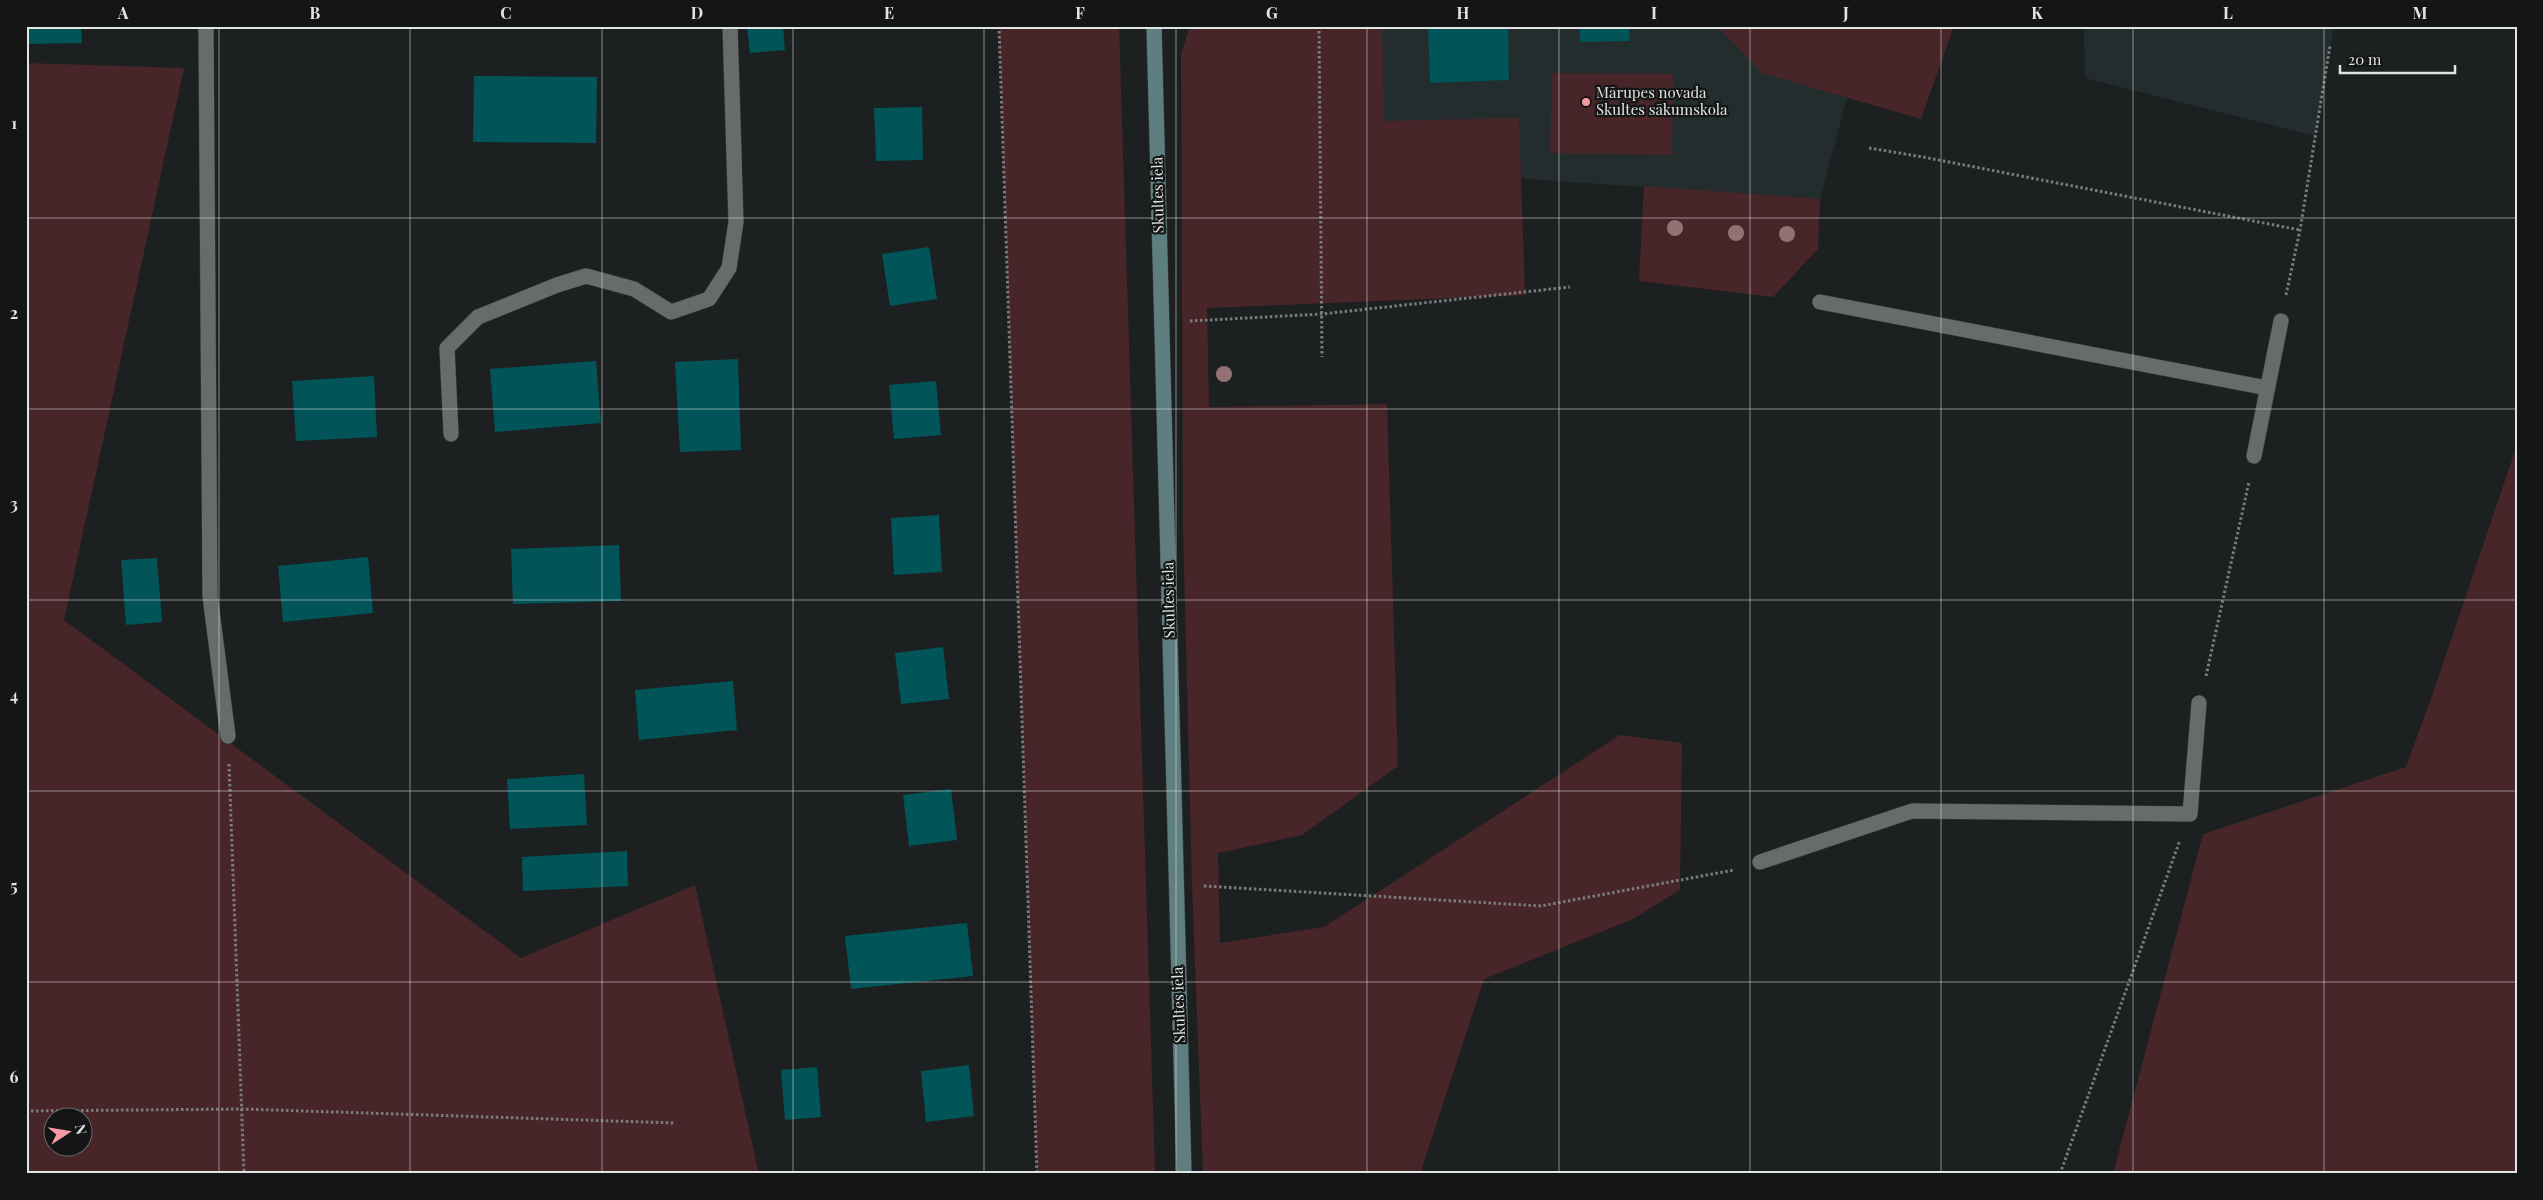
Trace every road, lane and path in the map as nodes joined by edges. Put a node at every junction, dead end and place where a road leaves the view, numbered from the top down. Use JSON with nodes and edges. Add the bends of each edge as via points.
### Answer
{"nodes":[{"id":1,"x":206,"y":26,"type":"edge"},
{"id":2,"x":730,"y":26,"type":"edge"},
{"id":3,"x":999,"y":26,"type":"edge"},
{"id":4,"x":1154,"y":26,"type":"edge"},
{"id":5,"x":1319,"y":26,"type":"edge"},
{"id":6,"x":2330,"y":46,"type":"dead end"},
{"id":7,"x":1869,"y":148,"type":"dead end"},
{"id":8,"x":2300,"y":230,"type":"junction"},
{"id":9,"x":1570,"y":287,"type":"dead end"},
{"id":10,"x":1820,"y":302,"type":"dead end"},
{"id":11,"x":1322,"y":314,"type":"junction"},
{"id":12,"x":2281,"y":320,"type":"joint"},
{"id":13,"x":1162,"y":323,"type":"junction"},
{"id":14,"x":1322,"y":357,"type":"dead end"},
{"id":15,"x":2267,"y":388,"type":"junction"},
{"id":16,"x":451,"y":434,"type":"dead end"},
{"id":17,"x":2254,"y":456,"type":"joint"},
{"id":18,"x":2199,"y":703,"type":"joint"},
{"id":19,"x":228,"y":736,"type":"joint"},
{"id":20,"x":2190,"y":814,"type":"junction"},
{"id":21,"x":1760,"y":862,"type":"joint"},
{"id":22,"x":1176,"y":884,"type":"junction"},
{"id":23,"x":242,"y":1109,"type":"junction"},
{"id":24,"x":26,"y":1111,"type":"edge"},
{"id":25,"x":675,"y":1123,"type":"dead end"},
{"id":26,"x":244,"y":1174,"type":"edge"},
{"id":27,"x":1037,"y":1174,"type":"edge"},
{"id":28,"x":1184,"y":1174,"type":"edge"},
{"id":29,"x":2060,"y":1174,"type":"edge"}],
"edges":[{"from":1,"to":19,"type":"street","via":[[210,596]]},
{"from":2,"to":16,"type":"street","via":[[736,222],[729,268],[708,299],[671,312],[634,289],[586,276],[478,317],[447,348]]},
{"from":3,"to":27,"type":"path"},
{"from":4,"to":13,"type":"main road","name":"Skultes iela"},
{"from":5,"to":11,"type":"path"},
{"from":6,"to":8,"type":"path"},
{"from":7,"to":8,"type":"path"},
{"from":8,"to":12,"type":"path"},
{"from":9,"to":11,"type":"path"},
{"from":10,"to":15,"type":"street"},
{"from":11,"to":13,"type":"path"},
{"from":11,"to":14,"type":"path"},
{"from":12,"to":15,"type":"street"},
{"from":13,"to":22,"type":"main road","name":"Skultes iela"},
{"from":15,"to":17,"type":"street"},
{"from":17,"to":18,"type":"path"},
{"from":18,"to":20,"type":"street"},
{"from":19,"to":23,"type":"path"},
{"from":20,"to":21,"type":"street","via":[[1912,811]]},
{"from":20,"to":29,"type":"path"},
{"from":21,"to":22,"type":"path","via":[[1722,874],[1541,906]]},
{"from":22,"to":28,"type":"main road","name":"Skultes iela"},
{"from":23,"to":24,"type":"path"},
{"from":23,"to":25,"type":"path"},
{"from":23,"to":26,"type":"path"}]}
